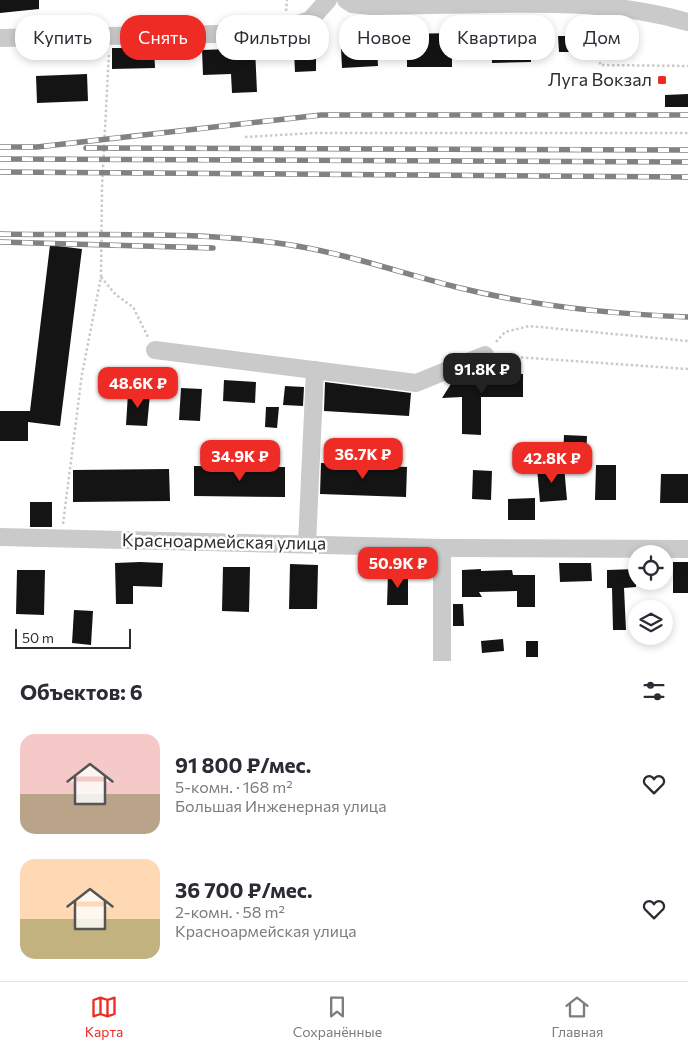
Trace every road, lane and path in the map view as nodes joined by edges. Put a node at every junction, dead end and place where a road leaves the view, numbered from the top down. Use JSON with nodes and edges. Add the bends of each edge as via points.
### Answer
{"nodes":[{"id":1,"x":328,"y":0,"type":"edge"},
{"id":2,"x":346,"y":0,"type":"edge"},
{"id":3,"x":567,"y":1,"type":"edge"},
{"id":4,"x":601,"y":6,"type":"junction"},
{"id":5,"x":688,"y":22,"type":"edge"},
{"id":6,"x":110,"y":36,"type":"edge"},
{"id":7,"x":0,"y":38,"type":"edge"},
{"id":8,"x":15,"y":38,"type":"edge"},
{"id":9,"x":108,"y":60,"type":"edge"},
{"id":10,"x":688,"y":66,"type":"edge"},
{"id":11,"x":688,"y":133,"type":"edge"},
{"id":12,"x":245,"y":137,"type":"dead end"},
{"id":13,"x":100,"y":277,"type":"junction"},
{"id":14,"x":688,"y":341,"type":"edge"},
{"id":15,"x":154,"y":350,"type":"joint"},
{"id":16,"x":485,"y":355,"type":"junction"},
{"id":17,"x":688,"y":369,"type":"edge"},
{"id":18,"x":316,"y":370,"type":"junction"},
{"id":19,"x":62,"y":531,"type":"dead end"},
{"id":20,"x":0,"y":538,"type":"edge"},
{"id":21,"x":307,"y":544,"type":"junction"},
{"id":22,"x":442,"y":548,"type":"junction"},
{"id":23,"x":688,"y":549,"type":"edge"},
{"id":24,"x":442,"y":661,"type":"edge"}],
"edges":[{"from":1,"to":6,"type":"street","via":[[310,20],[270,33]]},
{"from":2,"to":3,"type":"street","via":[[352,4],[372,6]]},
{"from":3,"to":4,"type":"street"},
{"from":4,"to":5,"type":"street","via":[[661,14]]},
{"from":4,"to":10,"type":"path","via":[[600,65]]},
{"from":7,"to":8,"type":"street"},
{"from":9,"to":13,"type":"path"},
{"from":11,"to":12,"type":"path","via":[[314,133]]},
{"from":13,"to":15,"type":"path","via":[[116,295],[133,307]]},
{"from":13,"to":19,"type":"path","via":[[82,374]]},
{"from":14,"to":16,"type":"path","via":[[529,326],[505,332]]},
{"from":15,"to":18,"type":"street"},
{"from":16,"to":17,"type":"path"},
{"from":16,"to":18,"type":"street","via":[[416,383]]},
{"from":18,"to":21,"type":"street"},
{"from":20,"to":21,"type":"street","name":"Красноармейская улица"},
{"from":21,"to":22,"type":"street","name":"Красноармейская улица"},
{"from":22,"to":23,"type":"street","name":"Красноармейская улица"},
{"from":22,"to":24,"type":"street"}]}
